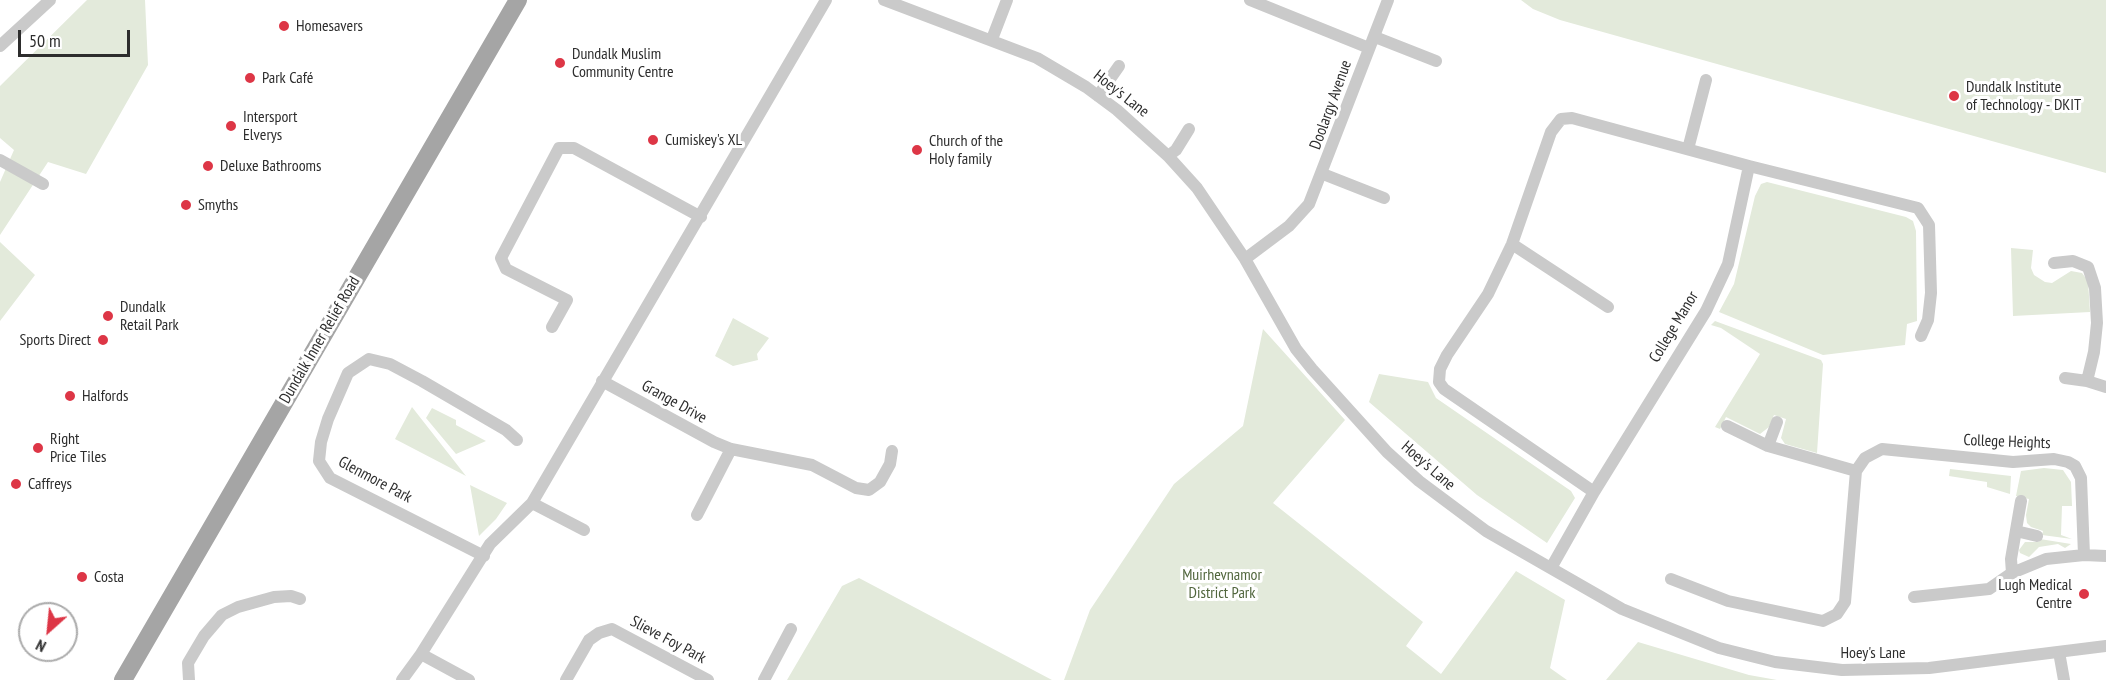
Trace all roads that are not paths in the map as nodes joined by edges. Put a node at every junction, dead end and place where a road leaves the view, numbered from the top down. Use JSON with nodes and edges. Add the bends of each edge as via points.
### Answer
{"nodes":[{"id":1,"x":50,"y":0,"type":"edge"},
{"id":2,"x":518,"y":0,"type":"edge"},
{"id":3,"x":825,"y":0,"type":"edge"},
{"id":4,"x":884,"y":0,"type":"edge"},
{"id":5,"x":1008,"y":0,"type":"edge"},
{"id":6,"x":1250,"y":0,"type":"edge"},
{"id":7,"x":1388,"y":0,"type":"edge"},
{"id":8,"x":1375,"y":36,"type":"junction"},
{"id":9,"x":992,"y":39,"type":"junction"},
{"id":10,"x":0,"y":46,"type":"edge"},
{"id":11,"x":1369,"y":48,"type":"junction"},
{"id":12,"x":1436,"y":61,"type":"dead end"},
{"id":13,"x":1119,"y":66,"type":"dead end"},
{"id":14,"x":1706,"y":80,"type":"dead end"},
{"id":15,"x":1098,"y":96,"type":"junction"},
{"id":16,"x":1189,"y":129,"type":"dead end"},
{"id":17,"x":1688,"y":149,"type":"junction"},
{"id":18,"x":1168,"y":156,"type":"junction"},
{"id":19,"x":0,"y":160,"type":"edge"},
{"id":20,"x":1749,"y":166,"type":"junction"},
{"id":21,"x":1323,"y":174,"type":"junction"},
{"id":22,"x":43,"y":184,"type":"dead end"},
{"id":23,"x":1384,"y":198,"type":"dead end"},
{"id":24,"x":701,"y":217,"type":"junction"},
{"id":25,"x":1512,"y":244,"type":"junction"},
{"id":26,"x":1245,"y":259,"type":"junction"},
{"id":27,"x":2054,"y":263,"type":"dead end"},
{"id":28,"x":1608,"y":307,"type":"dead end"},
{"id":29,"x":552,"y":327,"type":"dead end"},
{"id":30,"x":1921,"y":336,"type":"dead end"},
{"id":31,"x":2065,"y":378,"type":"dead end"},
{"id":32,"x":602,"y":381,"type":"junction"},
{"id":33,"x":2087,"y":381,"type":"junction"},
{"id":34,"x":2106,"y":387,"type":"edge"},
{"id":35,"x":1777,"y":422,"type":"dead end"},
{"id":36,"x":1727,"y":426,"type":"dead end"},
{"id":37,"x":516,"y":440,"type":"dead end"},
{"id":38,"x":1768,"y":446,"type":"junction"},
{"id":39,"x":731,"y":449,"type":"junction"},
{"id":40,"x":892,"y":451,"type":"dead end"},
{"id":41,"x":1856,"y":471,"type":"junction"},
{"id":42,"x":1593,"y":492,"type":"junction"},
{"id":43,"x":2021,"y":501,"type":"dead end"},
{"id":44,"x":532,"y":503,"type":"junction"},
{"id":45,"x":698,"y":515,"type":"dead end"},
{"id":46,"x":584,"y":530,"type":"dead end"},
{"id":47,"x":2016,"y":531,"type":"junction"},
{"id":48,"x":2037,"y":536,"type":"dead end"},
{"id":49,"x":2084,"y":555,"type":"junction"},
{"id":50,"x":484,"y":556,"type":"junction"},
{"id":51,"x":2106,"y":556,"type":"edge"},
{"id":52,"x":1551,"y":568,"type":"junction"},
{"id":53,"x":2012,"y":573,"type":"junction"},
{"id":54,"x":1671,"y":579,"type":"dead end"},
{"id":55,"x":1914,"y":597,"type":"dead end"},
{"id":56,"x":300,"y":599,"type":"dead end"},
{"id":57,"x":791,"y":629,"type":"dead end"},
{"id":58,"x":2106,"y":646,"type":"edge"},
{"id":59,"x":2059,"y":652,"type":"junction"},
{"id":60,"x":421,"y":654,"type":"junction"},
{"id":61,"x":123,"y":680,"type":"edge"},
{"id":62,"x":189,"y":680,"type":"edge"},
{"id":63,"x":402,"y":680,"type":"edge"},
{"id":64,"x":469,"y":680,"type":"edge"},
{"id":65,"x":566,"y":680,"type":"edge"},
{"id":66,"x":708,"y":680,"type":"edge"},
{"id":67,"x":764,"y":680,"type":"edge"},
{"id":68,"x":2064,"y":680,"type":"edge"}],
"edges":[{"from":1,"to":10,"type":"street"},
{"from":2,"to":61,"type":"main road","name":"Dundalk Inner Relief Road"},
{"from":3,"to":24,"type":"street"},
{"from":4,"to":9,"type":"street","name":"Hoey's Lane"},
{"from":5,"to":9,"type":"street"},
{"from":6,"to":11,"type":"street","name":"Doolargy Avenue"},
{"from":7,"to":8,"type":"street","name":"Doolargy Avenue"},
{"from":8,"to":11,"type":"street","name":"Doolargy Avenue"},
{"from":8,"to":12,"type":"street"},
{"from":9,"to":15,"type":"street","name":"Hoey's Lane","via":[[1037,58]]},
{"from":11,"to":21,"type":"street","name":"Doolargy Avenue"},
{"from":13,"to":15,"type":"street"},
{"from":14,"to":17,"type":"street"},
{"from":15,"to":18,"type":"street","name":"Hoey's Lane"},
{"from":16,"to":18,"type":"street"},
{"from":17,"to":20,"type":"street"},
{"from":17,"to":25,"type":"street","via":[[1572,118],[1561,119],[1551,132]]},
{"from":18,"to":26,"type":"street","name":"Hoey's Lane","via":[[1197,188]]},
{"from":19,"to":22,"type":"street"},
{"from":20,"to":30,"type":"street","via":[[1918,208],[1929,225],[1930,293],[1928,320]]},
{"from":20,"to":42,"type":"street","name":"College Manor","via":[[1728,264],[1706,311]]},
{"from":21,"to":23,"type":"street","name":"Doolargy Avenue"},
{"from":21,"to":26,"type":"street","name":"Doolargy Avenue","via":[[1309,204],[1289,226]]},
{"from":24,"to":29,"type":"street","via":[[574,148],[559,148],[501,258],[506,269],[567,300]]},
{"from":24,"to":32,"type":"street"},
{"from":25,"to":28,"type":"street"},
{"from":25,"to":42,"type":"street","via":[[1488,294],[1447,355],[1439,382]]},
{"from":26,"to":52,"type":"street","name":"Hoey's Lane","via":[[1311,369],[1387,452],[1449,505]]},
{"from":27,"to":33,"type":"street","via":[[2073,261],[2088,267],[2096,288],[2097,323]]},
{"from":31,"to":33,"type":"street"},
{"from":32,"to":39,"type":"street","name":"Grange Drive"},
{"from":32,"to":44,"type":"street"},
{"from":33,"to":34,"type":"street"},
{"from":35,"to":38,"type":"street"},
{"from":36,"to":38,"type":"street"},
{"from":37,"to":50,"type":"street","name":"Glenmore Park","via":[[506,430],[422,381],[390,364],[369,359],[348,373],[323,435],[319,461],[330,478]]},
{"from":38,"to":41,"type":"street"},
{"from":39,"to":40,"type":"street","name":"Grange Drive","via":[[812,465],[856,488],[869,490],[880,482]]},
{"from":39,"to":45,"type":"street"},
{"from":41,"to":49,"type":"street","name":"College Heights","via":[[1865,458],[1882,449],[2013,462],[2068,462],[2081,478]]},
{"from":41,"to":54,"type":"street","via":[[1845,602],[1837,614],[1823,621],[1787,616],[1728,601]]},
{"from":42,"to":52,"type":"street","name":"College Manor"},
{"from":43,"to":47,"type":"street"},
{"from":44,"to":46,"type":"street"},
{"from":44,"to":50,"type":"street","via":[[500,532]]},
{"from":47,"to":48,"type":"street"},
{"from":47,"to":53,"type":"street"},
{"from":49,"to":51,"type":"street"},
{"from":49,"to":53,"type":"street","via":[[2046,559]]},
{"from":50,"to":60,"type":"street"},
{"from":52,"to":59,"type":"street","name":"Hoey's Lane","via":[[1662,627],[1719,648],[1775,662],[1880,671]]},
{"from":53,"to":55,"type":"street","via":[[1989,589]]},
{"from":56,"to":62,"type":"street","via":[[274,597],[222,615],[188,663]]},
{"from":57,"to":67,"type":"street"},
{"from":58,"to":59,"type":"street","name":"Hoey's Lane"},
{"from":59,"to":68,"type":"street"},
{"from":60,"to":63,"type":"street"},
{"from":60,"to":64,"type":"street"},
{"from":65,"to":66,"type":"street","name":"Slieve Foy Park","via":[[589,640],[612,629]]}]}
